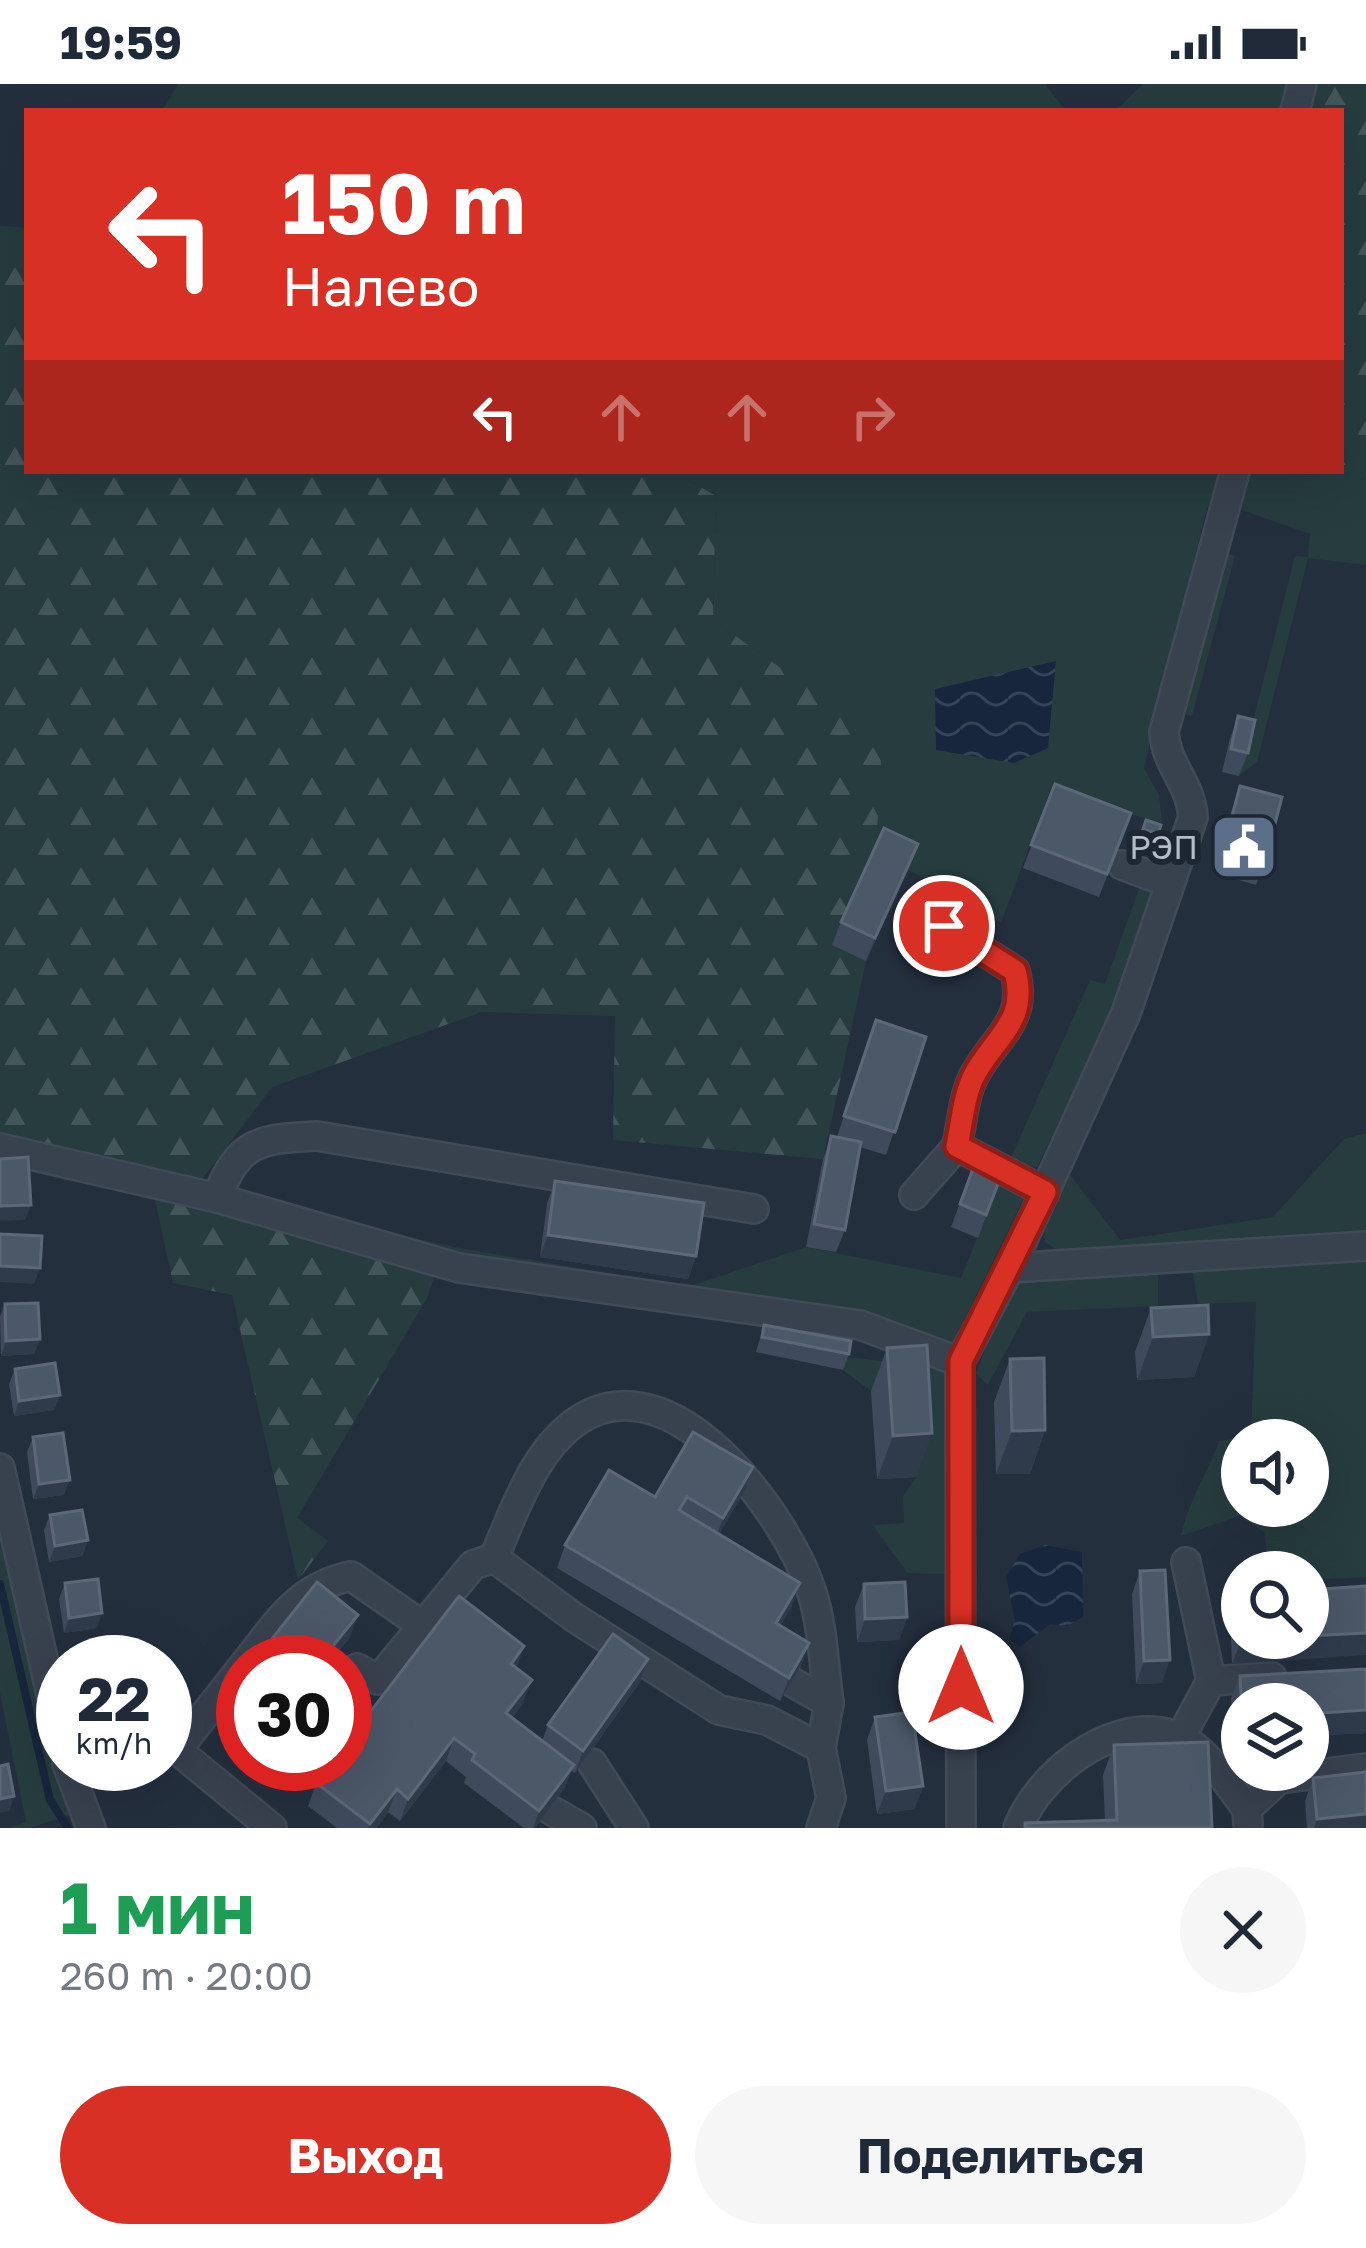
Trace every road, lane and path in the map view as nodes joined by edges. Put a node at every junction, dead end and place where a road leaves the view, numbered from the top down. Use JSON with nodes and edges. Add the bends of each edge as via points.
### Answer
{"nodes":[{"id":1,"x":1234,"y":474,"type":"edge"},
{"id":2,"x":1122,"y":865,"type":"edge"},
{"id":3,"x":1170,"y":883,"type":"junction"},
{"id":4,"x":944,"y":926,"type":"dead end"},
{"id":5,"x":957,"y":1146,"type":"junction"},
{"id":6,"x":0,"y":1148,"type":"edge"},
{"id":7,"x":1045,"y":1192,"type":"junction"},
{"id":8,"x":914,"y":1195,"type":"dead end"},
{"id":9,"x":217,"y":1198,"type":"junction"},
{"id":10,"x":754,"y":1209,"type":"dead end"},
{"id":11,"x":1366,"y":1246,"type":"edge"},
{"id":12,"x":1010,"y":1268,"type":"junction"},
{"id":13,"x":961,"y":1361,"type":"junction"},
{"id":14,"x":0,"y":1468,"type":"edge"},
{"id":15,"x":494,"y":1558,"type":"junction"},
{"id":16,"x":1186,"y":1562,"type":"dead end"},
{"id":17,"x":422,"y":1626,"type":"junction"},
{"id":18,"x":38,"y":1635,"type":"edge"},
{"id":19,"x":268,"y":1635,"type":"edge"},
{"id":20,"x":1300,"y":1676,"type":"edge"},
{"id":21,"x":372,"y":1677,"type":"edge"},
{"id":22,"x":1211,"y":1681,"type":"junction"},
{"id":23,"x":792,"y":1682,"type":"edge"},
{"id":24,"x":216,"y":1701,"type":"edge"},
{"id":25,"x":829,"y":1703,"type":"junction"},
{"id":26,"x":1179,"y":1740,"type":"junction"},
{"id":27,"x":821,"y":1748,"type":"junction"},
{"id":28,"x":592,"y":1763,"type":"edge"},
{"id":29,"x":1366,"y":1768,"type":"edge"},
{"id":30,"x":216,"y":1782,"type":"edge"},
{"id":31,"x":77,"y":1791,"type":"edge"},
{"id":32,"x":227,"y":1791,"type":"edge"},
{"id":33,"x":549,"y":1809,"type":"edge"},
{"id":34,"x":1248,"y":1819,"type":"edge"},
{"id":35,"x":91,"y":1828,"type":"edge"},
{"id":36,"x":272,"y":1828,"type":"edge"},
{"id":37,"x":582,"y":1828,"type":"edge"},
{"id":38,"x":634,"y":1828,"type":"edge"},
{"id":39,"x":821,"y":1828,"type":"edge"},
{"id":40,"x":962,"y":1828,"type":"edge"},
{"id":41,"x":1018,"y":1828,"type":"edge"}],
"edges":[{"from":1,"to":3,"type":"street","via":[[1164,732],[1166,758],[1192,801],[1193,818]]},
{"from":2,"to":3,"type":"street"},
{"from":3,"to":7,"type":"street","via":[[1126,1013]]},
{"from":4,"to":5,"type":"street","via":[[1015,971],[1022,997],[973,1076]]},
{"from":5,"to":7,"type":"street"},
{"from":5,"to":8,"type":"street"},
{"from":6,"to":9,"type":"street"},
{"from":7,"to":12,"type":"street"},
{"from":9,"to":10,"type":"street","via":[[229,1164],[246,1147],[317,1136]]},
{"from":9,"to":13,"type":"street","via":[[459,1268],[860,1324]]},
{"from":11,"to":12,"type":"street"},
{"from":12,"to":13,"type":"street"},
{"from":13,"to":40,"type":"street"},
{"from":14,"to":18,"type":"street"},
{"from":15,"to":17,"type":"street","via":[[473,1565]]},
{"from":15,"to":25,"type":"street","via":[[521,1496],[565,1432],[591,1413],[630,1406],[668,1416],[749,1480],[788,1540],[813,1595]]},
{"from":15,"to":27,"type":"street","via":[[719,1710],[766,1720]]},
{"from":16,"to":22,"type":"street"},
{"from":17,"to":19,"type":"street","via":[[351,1576],[318,1583]]},
{"from":17,"to":21,"type":"street","via":[[378,1680]]},
{"from":20,"to":22,"type":"street"},
{"from":22,"to":26,"type":"street"},
{"from":23,"to":25,"type":"street"},
{"from":24,"to":30,"type":"street","via":[[177,1750]]},
{"from":25,"to":27,"type":"street"},
{"from":26,"to":34,"type":"street","via":[[1204,1754]]},
{"from":26,"to":41,"type":"street","via":[[1166,1733],[1121,1737],[1087,1750],[1044,1786]]},
{"from":27,"to":39,"type":"street","via":[[831,1798]]},
{"from":28,"to":38,"type":"street"},
{"from":29,"to":34,"type":"street","via":[[1279,1780]]},
{"from":31,"to":35,"type":"street"},
{"from":32,"to":36,"type":"street"},
{"from":33,"to":37,"type":"street"}]}
